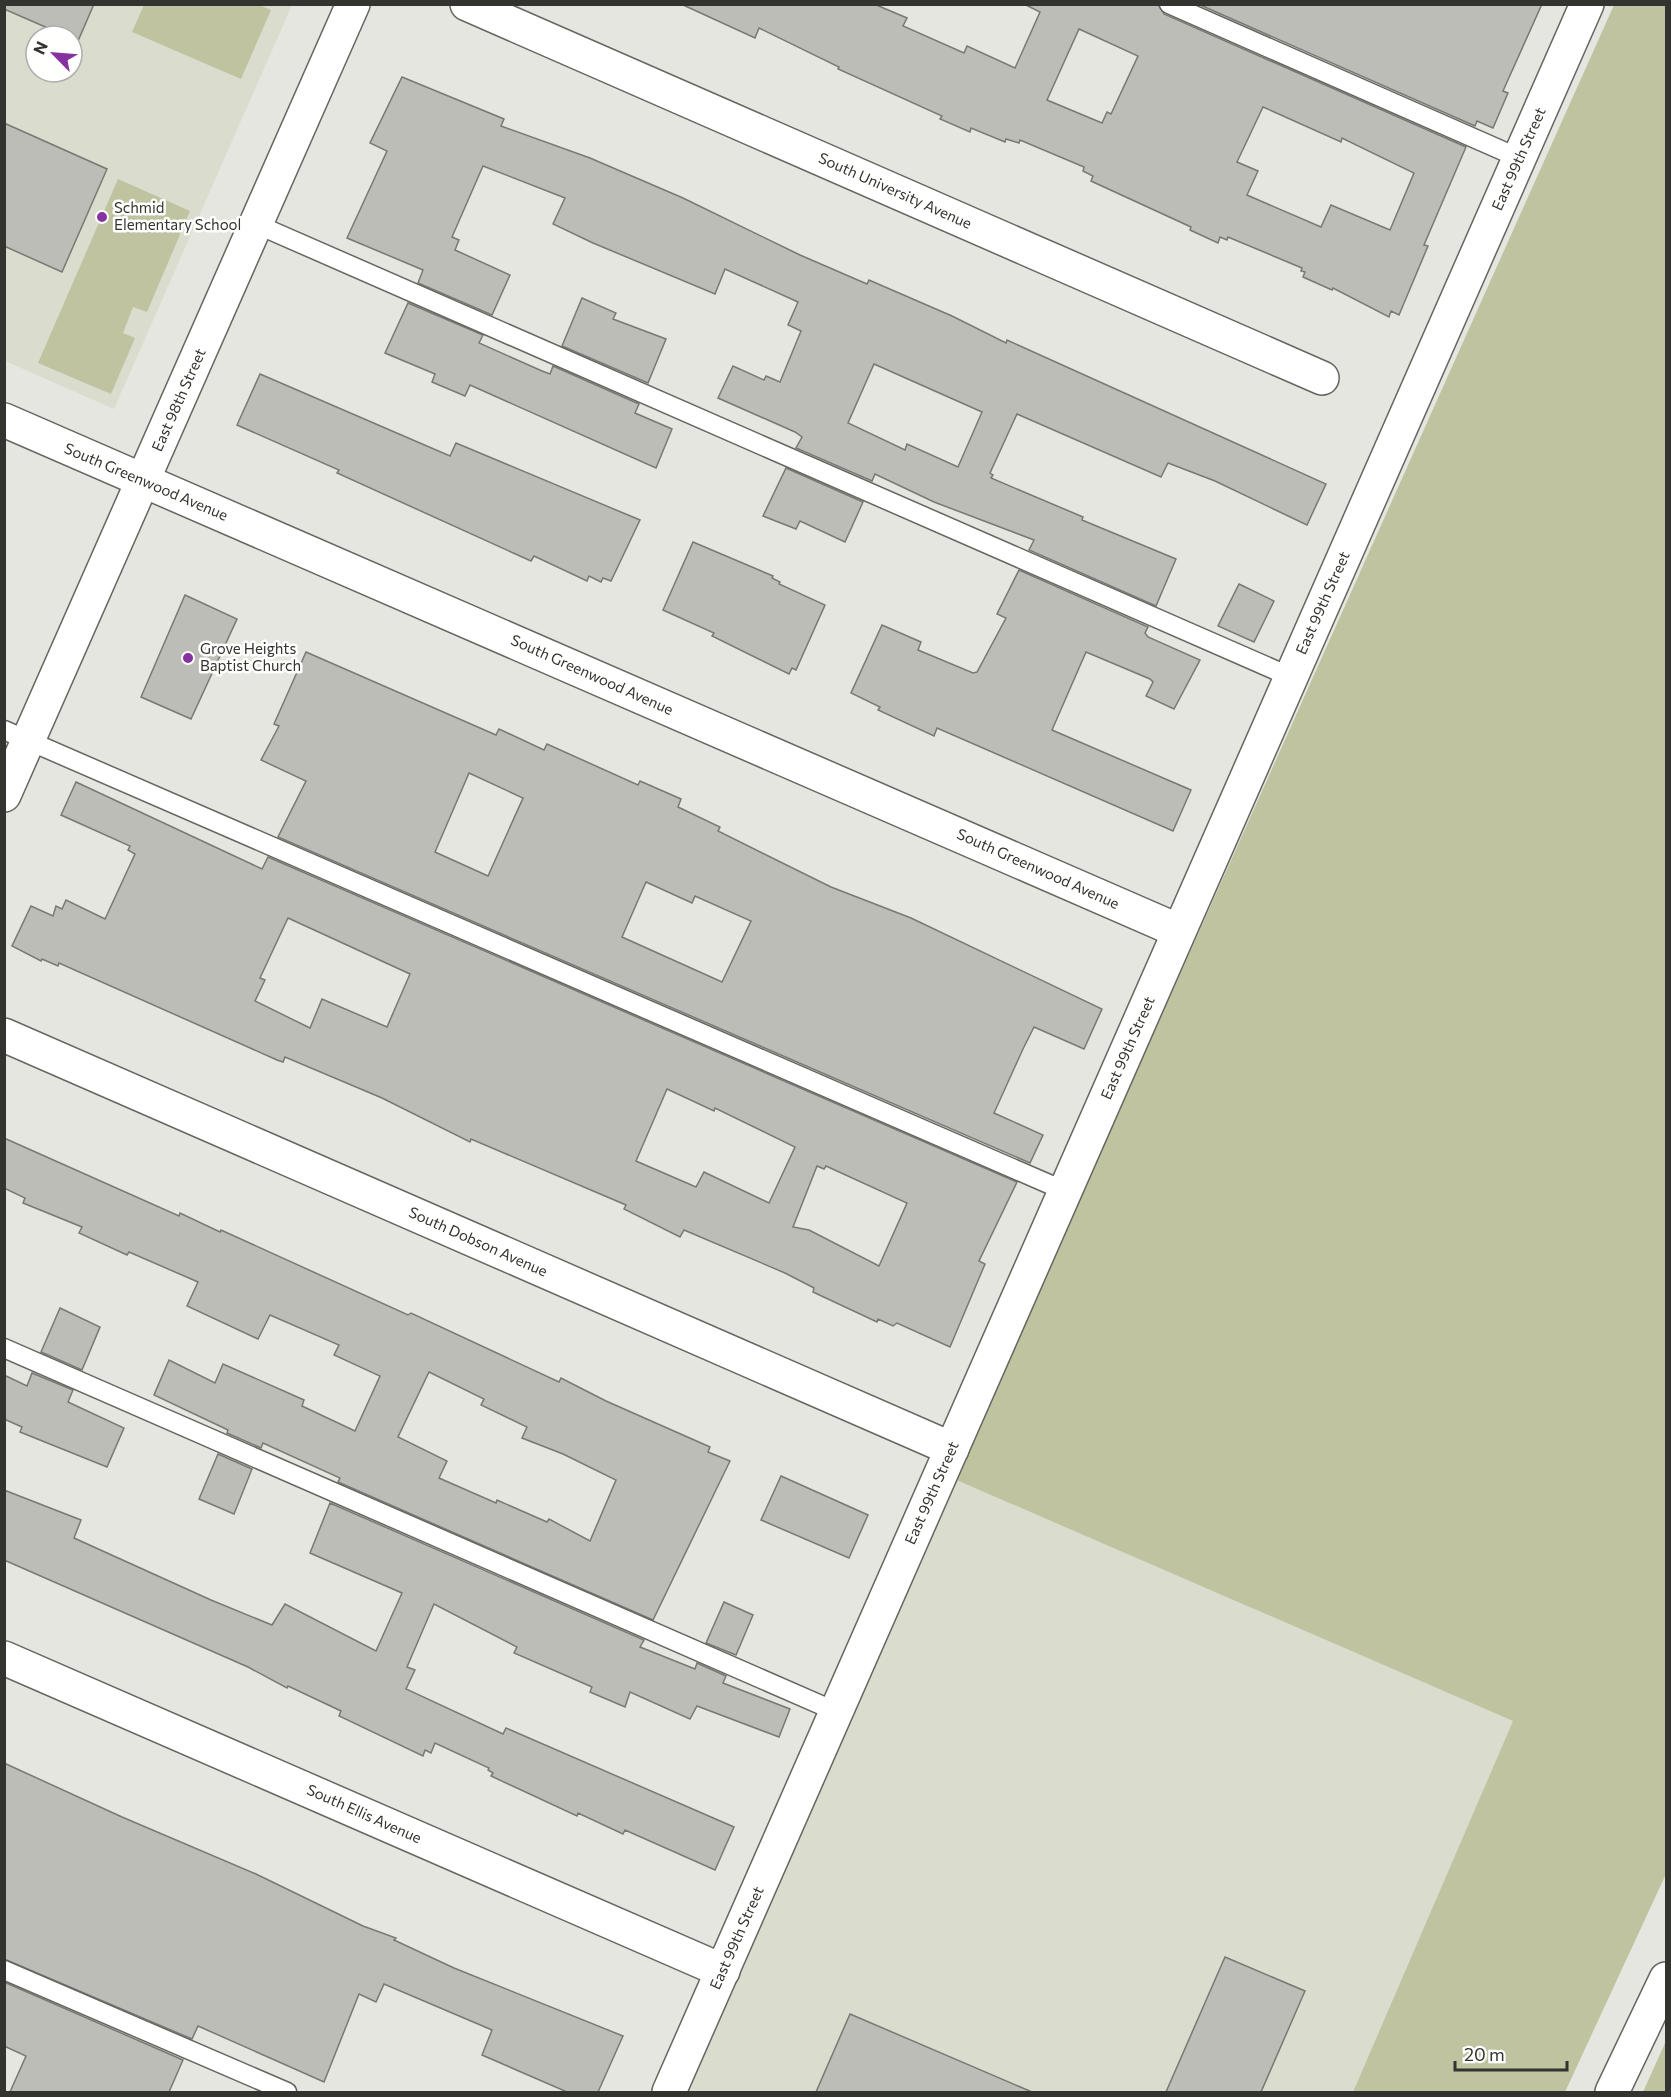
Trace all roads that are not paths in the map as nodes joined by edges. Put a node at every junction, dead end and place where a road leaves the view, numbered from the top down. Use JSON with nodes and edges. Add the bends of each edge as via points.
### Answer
{"nodes":[{"id":1,"x":353,"y":4,"type":"edge"},
{"id":2,"x":467,"y":4,"type":"edge"},
{"id":3,"x":1169,"y":4,"type":"edge"},
{"id":4,"x":1587,"y":4,"type":"edge"},
{"id":5,"x":1519,"y":158,"type":"junction"},
{"id":6,"x":256,"y":224,"type":"junction"},
{"id":7,"x":1322,"y":378,"type":"dead end"},
{"id":8,"x":4,"y":420,"type":"edge"},
{"id":9,"x":143,"y":480,"type":"junction"},
{"id":10,"x":1291,"y":677,"type":"junction"},
{"id":11,"x":16,"y":735,"type":"edge"},
{"id":12,"x":4,"y":795,"type":"edge"},
{"id":13,"x":1179,"y":931,"type":"junction"},
{"id":14,"x":4,"y":1035,"type":"edge"},
{"id":15,"x":1065,"y":1191,"type":"junction"},
{"id":16,"x":4,"y":1348,"type":"edge"},
{"id":17,"x":952,"y":1449,"type":"junction"},
{"id":18,"x":4,"y":1658,"type":"edge"},
{"id":19,"x":837,"y":1712,"type":"junction"},
{"id":20,"x":4,"y":1970,"type":"edge"},
{"id":21,"x":723,"y":1971,"type":"junction"},
{"id":22,"x":1666,"y":1979,"type":"edge"},
{"id":23,"x":287,"y":2092,"type":"edge"},
{"id":24,"x":669,"y":2092,"type":"edge"},
{"id":25,"x":1612,"y":2092,"type":"edge"}],
"edges":[{"from":1,"to":6,"type":"main road","name":"East 98th Street"},
{"from":2,"to":7,"type":"main road","name":"South University Avenue"},
{"from":3,"to":5,"type":"lane"},
{"from":4,"to":5,"type":"main road","name":"East 99th Street"},
{"from":5,"to":10,"type":"main road","name":"East 99th Street"},
{"from":6,"to":9,"type":"main road","name":"East 98th Street"},
{"from":6,"to":10,"type":"lane"},
{"from":8,"to":9,"type":"main road","name":"South Greenwood Avenue"},
{"from":9,"to":11,"type":"main road","name":"East 98th Street"},
{"from":9,"to":13,"type":"main road","name":"South Greenwood Avenue"},
{"from":10,"to":13,"type":"main road","name":"East 99th Street"},
{"from":11,"to":12,"type":"main road","name":"East 98th Street"},
{"from":11,"to":15,"type":"lane"},
{"from":13,"to":15,"type":"main road","name":"East 99th Street"},
{"from":14,"to":17,"type":"main road","name":"South Dobson Avenue"},
{"from":15,"to":17,"type":"main road","name":"East 99th Street"},
{"from":16,"to":19,"type":"lane"},
{"from":17,"to":19,"type":"main road","name":"East 99th Street"},
{"from":18,"to":21,"type":"main road","name":"South Ellis Avenue"},
{"from":19,"to":21,"type":"main road","name":"East 99th Street"},
{"from":20,"to":23,"type":"lane"},
{"from":21,"to":24,"type":"main road","name":"East 99th Street"},
{"from":22,"to":25,"type":"main road"}]}
